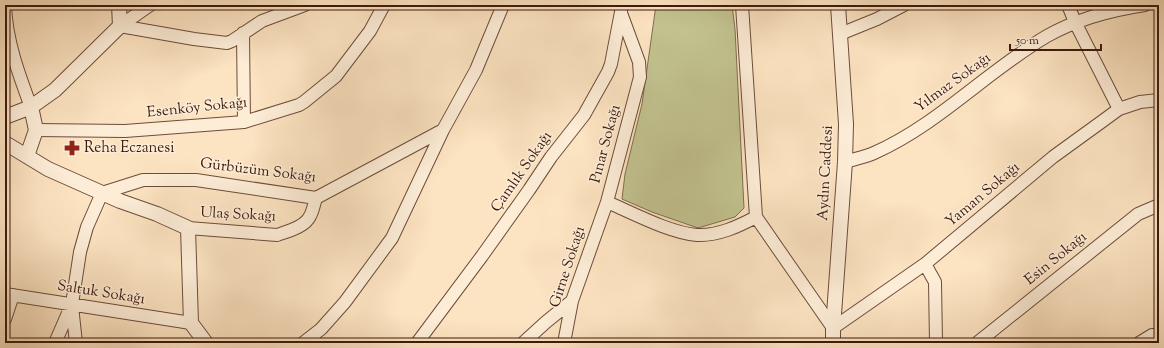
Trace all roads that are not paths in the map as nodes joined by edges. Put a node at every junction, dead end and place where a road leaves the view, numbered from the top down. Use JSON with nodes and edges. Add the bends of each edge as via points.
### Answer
{"nodes":[{"id":1,"x":5,"y":5,"type":"edge"},
{"id":2,"x":119,"y":5,"type":"edge"},
{"id":3,"x":150,"y":5,"type":"edge"},
{"id":4,"x":384,"y":5,"type":"edge"},
{"id":5,"x":503,"y":5,"type":"edge"},
{"id":6,"x":742,"y":5,"type":"edge"},
{"id":7,"x":838,"y":5,"type":"edge"},
{"id":8,"x":904,"y":5,"type":"edge"},
{"id":9,"x":1068,"y":5,"type":"edge"},
{"id":10,"x":1145,"y":5,"type":"edge"},
{"id":11,"x":300,"y":6,"type":"edge"},
{"id":12,"x":621,"y":8,"type":"edge"},
{"id":13,"x":1075,"y":22,"type":"junction"},
{"id":14,"x":120,"y":26,"type":"junction"},
{"id":15,"x":243,"y":33,"type":"junction"},
{"id":16,"x":840,"y":34,"type":"junction"},
{"id":17,"x":1159,"y":100,"type":"edge"},
{"id":18,"x":32,"y":107,"type":"junction"},
{"id":19,"x":1119,"y":109,"type":"junction"},
{"id":20,"x":5,"y":117,"type":"edge"},
{"id":21,"x":244,"y":122,"type":"junction"},
{"id":22,"x":36,"y":130,"type":"junction"},
{"id":23,"x":443,"y":130,"type":"junction"},
{"id":24,"x":5,"y":143,"type":"edge"},
{"id":25,"x":27,"y":156,"type":"junction"},
{"id":26,"x":845,"y":162,"type":"junction"},
{"id":27,"x":102,"y":193,"type":"junction"},
{"id":28,"x":316,"y":198,"type":"junction"},
{"id":29,"x":607,"y":202,"type":"junction"},
{"id":30,"x":1159,"y":205,"type":"edge"},
{"id":31,"x":756,"y":217,"type":"junction"},
{"id":32,"x":188,"y":228,"type":"junction"},
{"id":33,"x":925,"y":264,"type":"junction"},
{"id":34,"x":9,"y":294,"type":"edge"},
{"id":35,"x":572,"y":301,"type":"junction"},
{"id":36,"x":72,"y":304,"type":"junction"},
{"id":37,"x":5,"y":319,"type":"edge"},
{"id":38,"x":191,"y":322,"type":"junction"},
{"id":39,"x":833,"y":328,"type":"junction"},
{"id":40,"x":1159,"y":336,"type":"edge"},
{"id":41,"x":55,"y":343,"type":"edge"},
{"id":42,"x":76,"y":343,"type":"edge"},
{"id":43,"x":206,"y":343,"type":"edge"},
{"id":44,"x":304,"y":343,"type":"edge"},
{"id":45,"x":418,"y":343,"type":"edge"},
{"id":46,"x":523,"y":343,"type":"edge"},
{"id":47,"x":564,"y":343,"type":"edge"},
{"id":48,"x":833,"y":343,"type":"edge"},
{"id":49,"x":936,"y":343,"type":"edge"},
{"id":50,"x":977,"y":343,"type":"edge"},
{"id":51,"x":1139,"y":343,"type":"edge"}],
"edges":[{"from":1,"to":18,"type":"street","via":[[16,67]]},
{"from":2,"to":14,"type":"street"},
{"from":3,"to":14,"type":"street"},
{"from":4,"to":21,"type":"street","name":"Esenköy Sokağı","via":[[370,31],[336,76],[304,102]]},
{"from":5,"to":23,"type":"street","via":[[476,70]]},
{"from":6,"to":31,"type":"street"},
{"from":7,"to":16,"type":"street","name":"Aydın Caddesi"},
{"from":8,"to":16,"type":"street"},
{"from":9,"to":13,"type":"street"},
{"from":10,"to":13,"type":"street","name":"Yılmaz Sokağı","via":[[1124,8]]},
{"from":11,"to":15,"type":"street","via":[[262,21]]},
{"from":12,"to":29,"type":"street","name":"Pınar Sokağı","via":[[639,62],[640,77]]},
{"from":12,"to":45,"type":"street","name":"Çamlık Sokağı","via":[[608,72],[584,115]]},
{"from":13,"to":19,"type":"street"},
{"from":13,"to":26,"type":"street","name":"Yılmaz Sokağı","via":[[1022,52],[943,112],[892,144],[872,154]]},
{"from":14,"to":15,"type":"street","via":[[222,43],[232,42]]},
{"from":14,"to":18,"type":"street","via":[[55,90]]},
{"from":15,"to":21,"type":"street"},
{"from":16,"to":26,"type":"street","name":"Aydın Caddesi","via":[[846,118]]},
{"from":17,"to":19,"type":"street","name":"Yaman Sokağı","via":[[1140,102]]},
{"from":18,"to":20,"type":"street"},
{"from":18,"to":22,"type":"street"},
{"from":19,"to":33,"type":"street","name":"Yaman Sokağı","via":[[1054,157]]},
{"from":21,"to":22,"type":"street","name":"Esenköy Sokağı","via":[[125,131]]},
{"from":22,"to":25,"type":"street"},
{"from":23,"to":28,"type":"street","name":"Gürbüzüm Sokağı"},
{"from":23,"to":44,"type":"street","via":[[392,238],[345,302],[321,329]]},
{"from":24,"to":25,"type":"street"},
{"from":25,"to":27,"type":"street","via":[[48,169]]},
{"from":26,"to":39,"type":"street","name":"Aydın Caddesi"},
{"from":27,"to":28,"type":"street","name":"Gürbüzüm Sokağı","via":[[143,180],[196,180]]},
{"from":27,"to":32,"type":"street"},
{"from":27,"to":36,"type":"street","via":[[91,215],[80,252]]},
{"from":28,"to":32,"type":"street","name":"Ulaş Sokağı","via":[[310,217],[304,224],[277,235]]},
{"from":29,"to":31,"type":"street","name":"Pınar Sokağı","via":[[677,231],[698,235],[719,232]]},
{"from":29,"to":35,"type":"street","name":"Girne Sokağı"},
{"from":30,"to":50,"type":"street","name":"Esin Sokağı","via":[[1138,214]]},
{"from":31,"to":39,"type":"street"},
{"from":32,"to":38,"type":"street"},
{"from":33,"to":39,"type":"street","name":"Yaman Sokağı"},
{"from":33,"to":49,"type":"street","via":[[935,282]]},
{"from":34,"to":36,"type":"street","name":"Saltuk Sokağı"},
{"from":34,"to":37,"type":"street"},
{"from":35,"to":46,"type":"street"},
{"from":35,"to":47,"type":"street","name":"Girne Sokağı"},
{"from":36,"to":38,"type":"street","name":"Saltuk Sokağı"},
{"from":36,"to":41,"type":"street"},
{"from":36,"to":42,"type":"street"},
{"from":38,"to":43,"type":"street"},
{"from":39,"to":48,"type":"street","name":"Aydın Caddesi"},
{"from":40,"to":51,"type":"street","via":[[1152,335]]}]}
